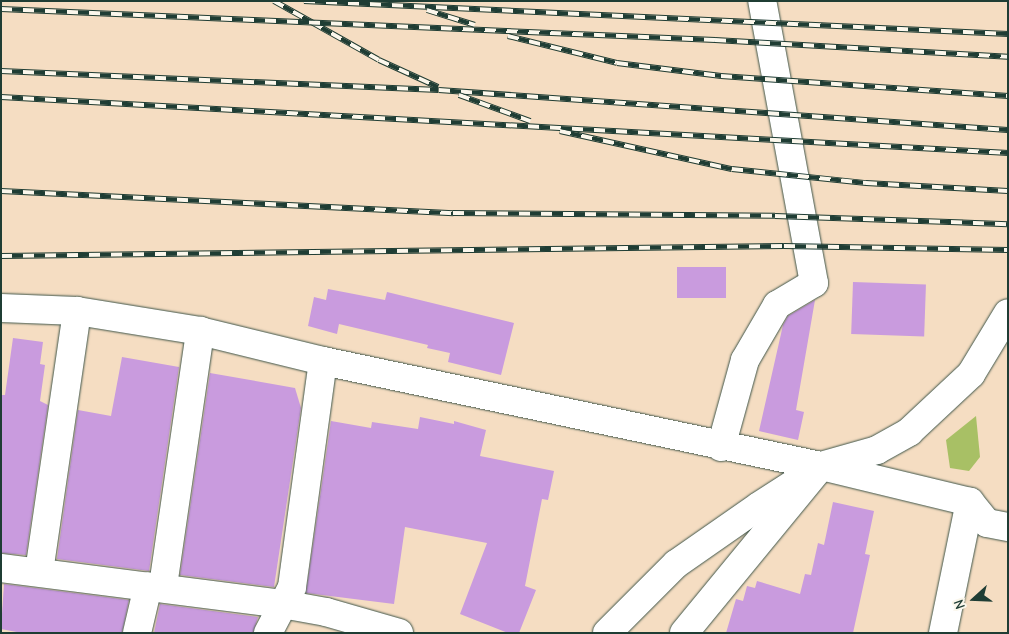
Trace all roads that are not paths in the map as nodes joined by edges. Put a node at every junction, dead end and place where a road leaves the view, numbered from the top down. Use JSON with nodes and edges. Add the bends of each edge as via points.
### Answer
{"nodes":[{"id":1,"x":762,"y":1,"type":"edge"},
{"id":2,"x":1,"y":308,"type":"edge"},
{"id":3,"x":76,"y":311,"type":"junction"},
{"id":4,"x":1008,"y":313,"type":"edge"},
{"id":5,"x":200,"y":331,"type":"junction"},
{"id":6,"x":323,"y":361,"type":"junction"},
{"id":7,"x":721,"y":447,"type":"junction"},
{"id":8,"x":821,"y":466,"type":"junction"},
{"id":9,"x":970,"y":502,"type":"junction"},
{"id":10,"x":1008,"y":527,"type":"edge"},
{"id":11,"x":1,"y":568,"type":"edge"},
{"id":12,"x":38,"y":572,"type":"junction"},
{"id":13,"x":156,"y":586,"type":"junction"},
{"id":14,"x":282,"y":604,"type":"junction"},
{"id":15,"x":137,"y":633,"type":"edge"},
{"id":16,"x":268,"y":633,"type":"edge"},
{"id":17,"x":399,"y":633,"type":"edge"},
{"id":18,"x":607,"y":633,"type":"edge"},
{"id":19,"x":684,"y":633,"type":"edge"},
{"id":20,"x":943,"y":633,"type":"edge"}],
"edges":[{"from":1,"to":7,"type":"street","via":[[814,283],[776,305],[745,360]]},
{"from":2,"to":3,"type":"street"},
{"from":3,"to":5,"type":"street"},
{"from":3,"to":12,"type":"street"},
{"from":4,"to":8,"type":"street","via":[[971,374],[909,432],[877,450]]},
{"from":5,"to":6,"type":"street"},
{"from":5,"to":13,"type":"street"},
{"from":6,"to":7,"type":"street"},
{"from":6,"to":14,"type":"street","via":[[292,587]]},
{"from":7,"to":8,"type":"street"},
{"from":8,"to":9,"type":"street"},
{"from":8,"to":18,"type":"street","via":[[676,564]]},
{"from":8,"to":19,"type":"street"},
{"from":9,"to":10,"type":"street","via":[[987,523]]},
{"from":9,"to":20,"type":"street"},
{"from":11,"to":12,"type":"street"},
{"from":12,"to":13,"type":"street"},
{"from":13,"to":14,"type":"street"},
{"from":13,"to":15,"type":"street"},
{"from":14,"to":16,"type":"street"},
{"from":14,"to":17,"type":"street","via":[[326,612]]}]}
